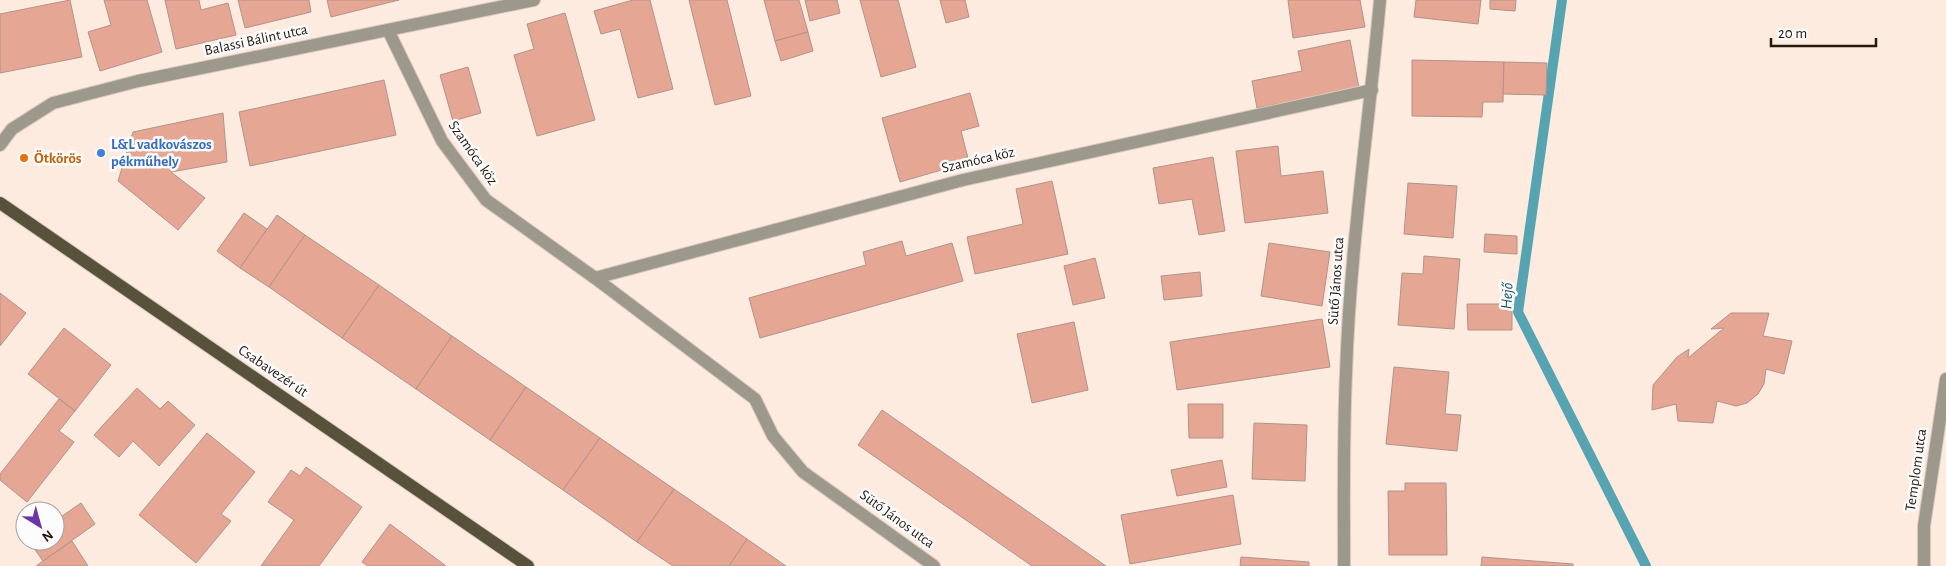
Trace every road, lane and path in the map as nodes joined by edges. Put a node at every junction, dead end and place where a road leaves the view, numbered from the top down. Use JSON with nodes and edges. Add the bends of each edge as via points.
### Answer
{"nodes":[{"id":1,"x":534,"y":0,"type":"edge"},
{"id":2,"x":1380,"y":0,"type":"edge"},
{"id":3,"x":388,"y":30,"type":"junction"},
{"id":4,"x":1372,"y":90,"type":"junction"},
{"id":5,"x":0,"y":145,"type":"edge"},
{"id":6,"x":1,"y":207,"type":"edge"},
{"id":7,"x":595,"y":278,"type":"junction"},
{"id":8,"x":1946,"y":380,"type":"edge"},
{"id":9,"x":840,"y":497,"type":"joint"},
{"id":10,"x":528,"y":566,"type":"edge"},
{"id":11,"x":934,"y":566,"type":"edge"},
{"id":12,"x":1344,"y":566,"type":"edge"},
{"id":13,"x":1924,"y":566,"type":"edge"}],
"edges":[{"from":1,"to":3,"type":"street","name":"Balassi Bálint utca"},
{"from":2,"to":4,"type":"street","name":"Sütő János utca"},
{"from":3,"to":5,"type":"street","name":"Balassi Bálint utca","via":[[138,81],[53,102],[12,129]]},
{"from":3,"to":7,"type":"street","name":"Szamóca köz","via":[[442,141],[486,200]]},
{"from":4,"to":7,"type":"street","name":"Szamóca köz","via":[[963,180]]},
{"from":4,"to":12,"type":"street","name":"Sütő János utca","via":[[1360,189],[1346,372]]},
{"from":6,"to":10,"type":"main road","name":"Csabavezér út"},
{"from":7,"to":9,"type":"street","name":"Szamóca köz","via":[[755,399],[773,436],[803,472]]},
{"from":8,"to":13,"type":"street","name":"Templom utca","via":[[1924,526]]},
{"from":9,"to":11,"type":"street","name":"Sütő János utca"}]}
